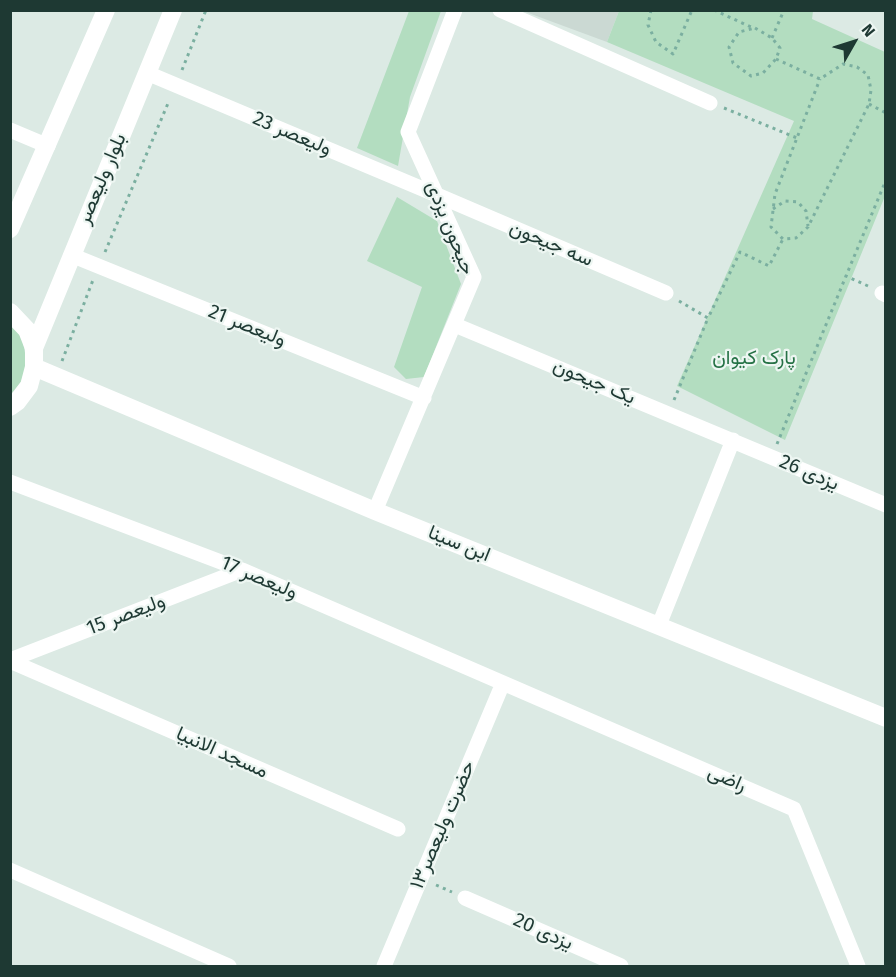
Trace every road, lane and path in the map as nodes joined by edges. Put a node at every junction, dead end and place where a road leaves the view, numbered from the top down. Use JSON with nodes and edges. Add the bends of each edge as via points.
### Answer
{"nodes":[{"id":1,"x":106,"y":10,"type":"edge"},
{"id":2,"x":173,"y":10,"type":"edge"},
{"id":3,"x":206,"y":10,"type":"edge"},
{"id":4,"x":455,"y":10,"type":"edge"},
{"id":5,"x":500,"y":10,"type":"edge"},
{"id":6,"x":651,"y":10,"type":"edge"},
{"id":7,"x":692,"y":10,"type":"edge"},
{"id":8,"x":714,"y":10,"type":"edge"},
{"id":9,"x":784,"y":10,"type":"edge"},
{"id":10,"x":755,"y":28,"type":"junction"},
{"id":11,"x":772,"y":38,"type":"junction"},
{"id":12,"x":776,"y":59,"type":"junction"},
{"id":13,"x":147,"y":73,"type":"junction"},
{"id":14,"x":820,"y":78,"type":"junction"},
{"id":15,"x":175,"y":86,"type":"junction"},
{"id":16,"x":710,"y":103,"type":"joint"},
{"id":17,"x":869,"y":104,"type":"junction"},
{"id":18,"x":885,"y":113,"type":"edge"},
{"id":19,"x":10,"y":130,"type":"edge"},
{"id":20,"x":797,"y":138,"type":"junction"},
{"id":21,"x":48,"y":146,"type":"junction"},
{"id":22,"x":885,"y":180,"type":"edge"},
{"id":23,"x":437,"y":195,"type":"junction"},
{"id":24,"x":773,"y":209,"type":"junction"},
{"id":25,"x":808,"y":227,"type":"junction"},
{"id":26,"x":10,"y":229,"type":"edge"},
{"id":27,"x":783,"y":239,"type":"junction"},
{"id":28,"x":71,"y":255,"type":"junction"},
{"id":29,"x":99,"y":266,"type":"junction"},
{"id":30,"x":846,"y":276,"type":"junction"},
{"id":31,"x":666,"y":293,"type":"joint"},
{"id":32,"x":884,"y":294,"type":"edge"},
{"id":33,"x":10,"y":312,"type":"edge"},
{"id":34,"x":708,"y":318,"type":"junction"},
{"id":35,"x":455,"y":325,"type":"junction"},
{"id":36,"x":34,"y":348,"type":"junction"},
{"id":37,"x":34,"y":368,"type":"junction"},
{"id":38,"x":56,"y":377,"type":"junction"},
{"id":39,"x":424,"y":398,"type":"junction"},
{"id":40,"x":672,"y":404,"type":"dead end"},
{"id":41,"x":10,"y":406,"type":"edge"},
{"id":42,"x":733,"y":440,"type":"junction"},
{"id":43,"x":775,"y":448,"type":"dead end"},
{"id":44,"x":10,"y":482,"type":"edge"},
{"id":45,"x":885,"y":505,"type":"edge"},
{"id":46,"x":375,"y":511,"type":"junction"},
{"id":47,"x":242,"y":570,"type":"junction"},
{"id":48,"x":659,"y":625,"type":"junction"},
{"id":49,"x":10,"y":660,"type":"edge"},
{"id":50,"x":503,"y":683,"type":"junction"},
{"id":51,"x":885,"y":718,"type":"edge"},
{"id":52,"x":398,"y":829,"type":"dead end"},
{"id":53,"x":10,"y":870,"type":"edge"},
{"id":54,"x":420,"y":879,"type":"junction"},
{"id":55,"x":465,"y":898,"type":"joint"},
{"id":56,"x":229,"y":966,"type":"edge"},
{"id":57,"x":384,"y":966,"type":"edge"},
{"id":58,"x":621,"y":966,"type":"edge"},
{"id":59,"x":858,"y":966,"type":"edge"}],
"edges":[{"from":1,"to":21,"type":"street"},
{"from":2,"to":13,"type":"street","name":"بلوار ولیعصر"},
{"from":3,"to":15,"type":"path"},
{"from":4,"to":23,"type":"street","name":"جیحون یزدی","via":[[408,132]]},
{"from":5,"to":16,"type":"street"},
{"from":6,"to":7,"type":"path","via":[[648,25],[656,42],[673,54]]},
{"from":8,"to":10,"type":"path"},
{"from":9,"to":11,"type":"path"},
{"from":10,"to":11,"type":"path"},
{"from":10,"to":12,"type":"path","via":[[739,32],[729,47],[733,63],[751,76],[763,73]]},
{"from":11,"to":12,"type":"path","via":[[780,48]]},
{"from":12,"to":14,"type":"path"},
{"from":13,"to":15,"type":"street","name":"ولیعصر 23"},
{"from":13,"to":28,"type":"street","name":"بلوار ولیعصر"},
{"from":14,"to":17,"type":"path","via":[[843,64],[857,67],[868,75]]},
{"from":14,"to":20,"type":"path"},
{"from":15,"to":23,"type":"street","name":"ولیعصر 23"},
{"from":15,"to":29,"type":"path"},
{"from":16,"to":20,"type":"path"},
{"from":17,"to":18,"type":"path"},
{"from":17,"to":25,"type":"path"},
{"from":19,"to":21,"type":"street"},
{"from":20,"to":24,"type":"path"},
{"from":21,"to":26,"type":"street"},
{"from":22,"to":30,"type":"path"},
{"from":23,"to":31,"type":"street","name":"سه جیحون"},
{"from":23,"to":35,"type":"street","name":"جیحون یزدی","via":[[474,277]]},
{"from":24,"to":25,"type":"path","via":[[785,201],[798,202],[806,211]]},
{"from":24,"to":27,"type":"path","via":[[771,227]]},
{"from":25,"to":27,"type":"path","via":[[796,238]]},
{"from":27,"to":34,"type":"path","via":[[769,266],[740,252]]},
{"from":28,"to":29,"type":"street","name":"ولیعصر 21"},
{"from":28,"to":36,"type":"street","name":"بلوار ولیعصر"},
{"from":29,"to":38,"type":"path"},
{"from":29,"to":39,"type":"street","name":"ولیعصر 21"},
{"from":30,"to":32,"type":"path"},
{"from":30,"to":43,"type":"path"},
{"from":31,"to":34,"type":"path"},
{"from":33,"to":36,"type":"street","via":[[27,330]]},
{"from":34,"to":40,"type":"path"},
{"from":35,"to":39,"type":"street","name":"جیحون یزدی"},
{"from":35,"to":42,"type":"street","name":"یک جیحون"},
{"from":36,"to":37,"type":"street"},
{"from":37,"to":38,"type":"street","name":"ابن سینا"},
{"from":37,"to":41,"type":"street","via":[[29,386]]},
{"from":38,"to":46,"type":"street","name":"ابن سینا"},
{"from":39,"to":46,"type":"street","name":"جیحون یزدی"},
{"from":42,"to":45,"type":"street","name":"یزدی 26"},
{"from":42,"to":48,"type":"street"},
{"from":44,"to":47,"type":"street","name":"ولیعصر 17"},
{"from":46,"to":48,"type":"street","name":"ابن سینا"},
{"from":47,"to":49,"type":"street","name":"ولیعصر 15"},
{"from":47,"to":50,"type":"street","name":"ولیعصر 17"},
{"from":48,"to":51,"type":"street","name":"ابن سینا"},
{"from":49,"to":52,"type":"street","name":"مسجد الانبیا"},
{"from":50,"to":54,"type":"street","name":"حضرت ولیعصر۱۳"},
{"from":50,"to":59,"type":"street","name":"راضی","via":[[794,809]]},
{"from":53,"to":56,"type":"street"},
{"from":54,"to":55,"type":"path"},
{"from":54,"to":57,"type":"street","name":"حضرت ولیعصر۱۳"},
{"from":55,"to":58,"type":"street","name":"یزدی 20"}]}
